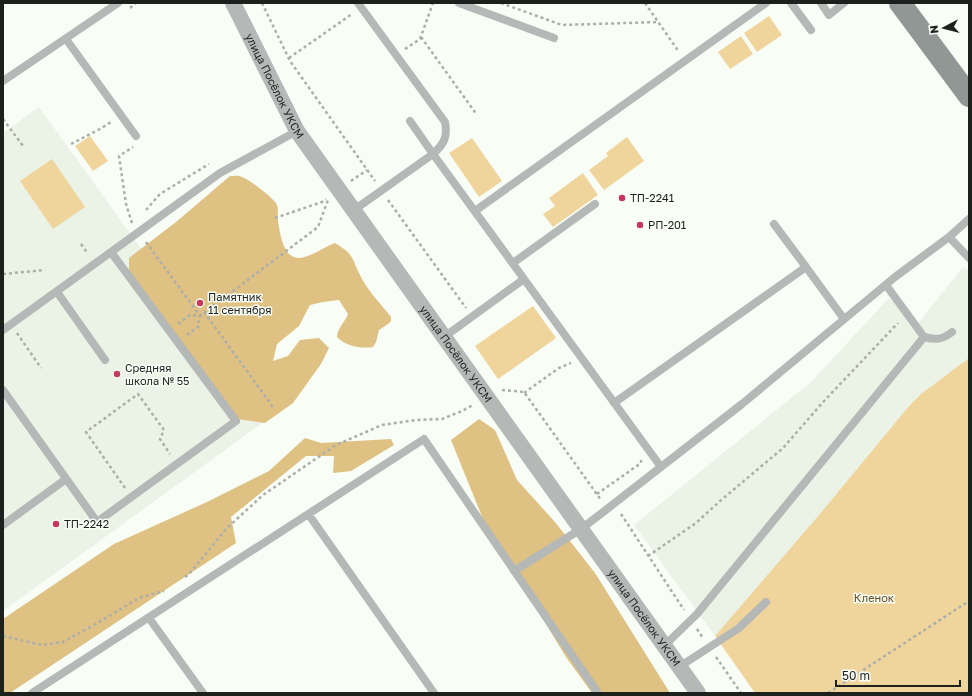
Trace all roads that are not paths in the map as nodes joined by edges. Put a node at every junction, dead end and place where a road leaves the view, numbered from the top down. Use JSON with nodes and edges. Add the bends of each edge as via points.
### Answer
{"nodes":[{"id":1,"x":118,"y":3,"type":"edge"},
{"id":2,"x":233,"y":3,"type":"edge"},
{"id":3,"x":358,"y":3,"type":"edge"},
{"id":4,"x":459,"y":3,"type":"edge"},
{"id":5,"x":766,"y":3,"type":"edge"},
{"id":6,"x":791,"y":3,"type":"edge"},
{"id":7,"x":820,"y":3,"type":"edge"},
{"id":8,"x":844,"y":3,"type":"edge"},
{"id":9,"x":900,"y":3,"type":"edge"},
{"id":10,"x":811,"y":30,"type":"dead end"},
{"id":11,"x":554,"y":38,"type":"dead end"},
{"id":12,"x":66,"y":39,"type":"junction"},
{"id":13,"x":3,"y":81,"type":"edge"},
{"id":14,"x":969,"y":96,"type":"edge"},
{"id":15,"x":410,"y":121,"type":"dead end"},
{"id":16,"x":297,"y":131,"type":"junction"},
{"id":17,"x":136,"y":136,"type":"dead end"},
{"id":18,"x":433,"y":154,"type":"junction"},
{"id":19,"x":595,"y":204,"type":"dead end"},
{"id":20,"x":354,"y":210,"type":"junction"},
{"id":21,"x":475,"y":211,"type":"junction"},
{"id":22,"x":969,"y":219,"type":"edge"},
{"id":23,"x":774,"y":224,"type":"dead end"},
{"id":24,"x":949,"y":237,"type":"junction"},
{"id":25,"x":112,"y":252,"type":"junction"},
{"id":26,"x":969,"y":258,"type":"edge"},
{"id":27,"x":513,"y":263,"type":"junction"},
{"id":28,"x":806,"y":267,"type":"junction"},
{"id":29,"x":524,"y":279,"type":"junction"},
{"id":30,"x":886,"y":285,"type":"junction"},
{"id":31,"x":57,"y":292,"type":"junction"},
{"id":32,"x":844,"y":320,"type":"junction"},
{"id":33,"x":3,"y":330,"type":"edge"},
{"id":34,"x":952,"y":332,"type":"dead end"},
{"id":35,"x":444,"y":336,"type":"junction"},
{"id":36,"x":924,"y":337,"type":"junction"},
{"id":37,"x":105,"y":360,"type":"dead end"},
{"id":38,"x":3,"y":390,"type":"edge"},
{"id":39,"x":614,"y":403,"type":"junction"},
{"id":40,"x":661,"y":467,"type":"junction"},
{"id":41,"x":66,"y":479,"type":"junction"},
{"id":42,"x":309,"y":515,"type":"junction"},
{"id":43,"x":3,"y":525,"type":"edge"},
{"id":44,"x":581,"y":529,"type":"junction"},
{"id":45,"x":514,"y":571,"type":"junction"},
{"id":46,"x":766,"y":602,"type":"dead end"},
{"id":47,"x":148,"y":618,"type":"junction"},
{"id":48,"x":664,"y":646,"type":"junction"},
{"id":49,"x":679,"y":667,"type":"junction"},
{"id":50,"x":32,"y":693,"type":"edge"},
{"id":51,"x":203,"y":693,"type":"edge"},
{"id":52,"x":434,"y":693,"type":"edge"},
{"id":53,"x":598,"y":693,"type":"edge"},
{"id":54,"x":698,"y":693,"type":"edge"}],
"edges":[{"from":1,"to":12,"type":"lane"},
{"from":2,"to":16,"type":"street","name":"улица Посёлок УКСМ"},
{"from":3,"to":18,"type":"lane","via":[[445,122],[446,137]]},
{"from":4,"to":11,"type":"lane"},
{"from":5,"to":21,"type":"lane"},
{"from":6,"to":10,"type":"lane"},
{"from":7,"to":8,"type":"lane","via":[[829,15]]},
{"from":9,"to":14,"type":"main road"},
{"from":12,"to":13,"type":"lane"},
{"from":12,"to":17,"type":"lane"},
{"from":15,"to":18,"type":"lane"},
{"from":16,"to":20,"type":"street","name":"улица Посёлок УКСМ"},
{"from":16,"to":25,"type":"lane","via":[[220,173]]},
{"from":18,"to":20,"type":"lane"},
{"from":18,"to":21,"type":"lane"},
{"from":19,"to":27,"type":"lane"},
{"from":20,"to":35,"type":"street","name":"улица Посёлок УКСМ"},
{"from":21,"to":27,"type":"lane"},
{"from":22,"to":24,"type":"lane"},
{"from":23,"to":28,"type":"lane"},
{"from":24,"to":26,"type":"lane"},
{"from":24,"to":30,"type":"lane"},
{"from":25,"to":31,"type":"lane"},
{"from":25,"to":41,"type":"lane","via":[[236,421],[97,522]]},
{"from":27,"to":29,"type":"lane"},
{"from":28,"to":32,"type":"lane"},
{"from":28,"to":39,"type":"lane"},
{"from":29,"to":35,"type":"lane"},
{"from":29,"to":39,"type":"lane"},
{"from":30,"to":32,"type":"lane"},
{"from":30,"to":36,"type":"lane"},
{"from":31,"to":33,"type":"lane"},
{"from":31,"to":37,"type":"lane"},
{"from":32,"to":40,"type":"lane"},
{"from":34,"to":36,"type":"lane","via":[[946,338],[936,340]]},
{"from":35,"to":44,"type":"street","name":"улица Посёлок УКСМ"},
{"from":36,"to":48,"type":"lane","via":[[691,621]]},
{"from":38,"to":41,"type":"lane"},
{"from":39,"to":40,"type":"lane"},
{"from":40,"to":44,"type":"lane"},
{"from":41,"to":43,"type":"lane"},
{"from":42,"to":45,"type":"lane","via":[[424,439]]},
{"from":42,"to":47,"type":"lane"},
{"from":42,"to":52,"type":"lane"},
{"from":44,"to":45,"type":"lane"},
{"from":44,"to":48,"type":"street","name":"улица Посёлок УКСМ"},
{"from":45,"to":53,"type":"lane"},
{"from":46,"to":49,"type":"lane","via":[[739,628]]},
{"from":47,"to":50,"type":"lane"},
{"from":47,"to":51,"type":"lane"},
{"from":48,"to":49,"type":"street","name":"улица Посёлок УКСМ"},
{"from":49,"to":54,"type":"street","name":"улица Посёлок УКСМ"}]}
